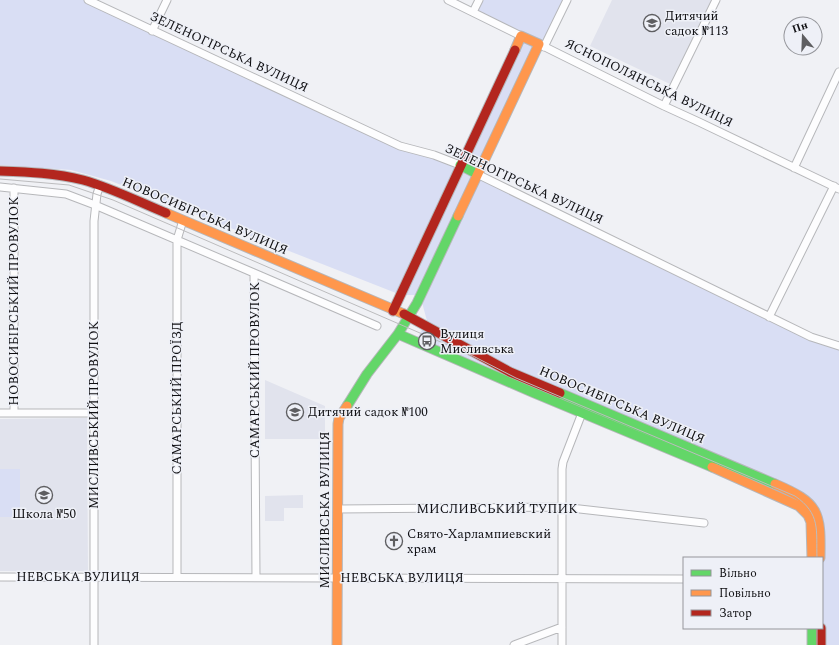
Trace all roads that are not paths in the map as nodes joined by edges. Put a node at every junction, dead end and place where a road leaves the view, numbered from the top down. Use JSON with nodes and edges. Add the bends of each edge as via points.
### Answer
{"nodes":[{"id":1,"x":88,"y":0,"type":"edge"},
{"id":2,"x":167,"y":0,"type":"edge"},
{"id":3,"x":448,"y":0,"type":"edge"},
{"id":4,"x":479,"y":0,"type":"edge"},
{"id":5,"x":567,"y":0,"type":"edge"},
{"id":6,"x":716,"y":0,"type":"edge"},
{"id":7,"x":473,"y":12,"type":"junction"},
{"id":8,"x":152,"y":31,"type":"junction"},
{"id":9,"x":521,"y":36,"type":"junction"},
{"id":10,"x":542,"y":45,"type":"junction"},
{"id":11,"x":839,"y":72,"type":"edge"},
{"id":12,"x":664,"y":106,"type":"junction"},
{"id":13,"x":460,"y":165,"type":"junction"},
{"id":14,"x":794,"y":168,"type":"junction"},
{"id":15,"x":0,"y":171,"type":"edge"},
{"id":16,"x":477,"y":174,"type":"junction"},
{"id":17,"x":100,"y":185,"type":"junction"},
{"id":18,"x":0,"y":187,"type":"edge"},
{"id":19,"x":14,"y":188,"type":"junction"},
{"id":20,"x":836,"y":188,"type":"edge"},
{"id":21,"x":96,"y":204,"type":"junction"},
{"id":22,"x":183,"y":220,"type":"junction"},
{"id":23,"x":177,"y":240,"type":"junction"},
{"id":24,"x":254,"y":273,"type":"junction"},
{"id":25,"x":416,"y":304,"type":"junction"},
{"id":26,"x":393,"y":311,"type":"junction"},
{"id":27,"x":408,"y":316,"type":"junction"},
{"id":28,"x":769,"y":317,"type":"junction"},
{"id":29,"x":419,"y":322,"type":"junction"},
{"id":30,"x":377,"y":326,"type":"dead end"},
{"id":31,"x":398,"y":334,"type":"junction"},
{"id":32,"x":463,"y":346,"type":"junction"},
{"id":33,"x":839,"y":346,"type":"edge"},
{"id":34,"x":456,"y":359,"type":"junction"},
{"id":35,"x":0,"y":413,"type":"edge"},
{"id":36,"x":14,"y":413,"type":"junction"},
{"id":37,"x":94,"y":413,"type":"junction"},
{"id":38,"x":582,"y":413,"type":"junction"},
{"id":39,"x":562,"y":507,"type":"junction"},
{"id":40,"x":338,"y":509,"type":"junction"},
{"id":41,"x":704,"y":523,"type":"dead end"},
{"id":42,"x":816,"y":538,"type":"junction"},
{"id":43,"x":812,"y":557,"type":"edge"},
{"id":44,"x":820,"y":557,"type":"edge"},
{"id":45,"x":0,"y":577,"type":"edge"},
{"id":46,"x":94,"y":577,"type":"junction"},
{"id":47,"x":177,"y":577,"type":"junction"},
{"id":48,"x":256,"y":578,"type":"junction"},
{"id":49,"x":337,"y":578,"type":"junction"},
{"id":50,"x":562,"y":578,"type":"junction"},
{"id":51,"x":683,"y":579,"type":"edge"},
{"id":52,"x":562,"y":627,"type":"junction"},
{"id":53,"x":812,"y":629,"type":"edge"},
{"id":54,"x":820,"y":629,"type":"edge"},
{"id":55,"x":94,"y":645,"type":"edge"},
{"id":56,"x":337,"y":645,"type":"edge"},
{"id":57,"x":514,"y":645,"type":"edge"},
{"id":58,"x":562,"y":645,"type":"edge"},
{"id":59,"x":812,"y":645,"type":"edge"},
{"id":60,"x":821,"y":645,"type":"edge"}],
"edges":[{"from":1,"to":8,"type":"street","name":"ЗЕЛЕНОГІРСЬКА ВУЛИЦЯ"},
{"from":2,"to":8,"type":"street"},
{"from":3,"to":7,"type":"street","name":"ЯСНОПОЛЯНСЬКА ВУЛИЦЯ"},
{"from":4,"to":7,"type":"street"},
{"from":5,"to":10,"type":"street","name":"МИСЛИВСЬКА ВУЛИЦЯ"},
{"from":6,"to":12,"type":"street"},
{"from":7,"to":9,"type":"street","name":"ЯСНОПОЛЯНСЬКА ВУЛИЦЯ"},
{"from":8,"to":13,"type":"street","name":"ЗЕЛЕНОГІРСЬКА ВУЛИЦЯ","via":[[400,146]]},
{"from":9,"to":10,"type":"main road","name":"ЯСНОПОЛЯНСЬКА ВУЛИЦЯ"},
{"from":9,"to":13,"type":"main road"},
{"from":10,"to":12,"type":"street","name":"ЯСНОПОЛЯНСЬКА ВУЛИЦЯ"},
{"from":10,"to":16,"type":"main road","name":"МИСЛИВСЬКА ВУЛИЦЯ"},
{"from":11,"to":14,"type":"street"},
{"from":12,"to":14,"type":"street","name":"ЯСНОПОЛЯНСЬКА ВУЛИЦЯ"},
{"from":13,"to":16,"type":"main road","name":"ЗЕЛЕНОГІРСЬКА ВУЛИЦЯ"},
{"from":13,"to":26,"type":"main road"},
{"from":14,"to":20,"type":"street","name":"ЯСНОПОЛЯНСЬКА ВУЛИЦЯ"},
{"from":15,"to":17,"type":"main road","name":"НОВОСИБІРСЬКА ВУЛИЦЯ","via":[[70,176]]},
{"from":16,"to":25,"type":"main road","name":"МИСЛИВСЬКА ВУЛИЦЯ"},
{"from":16,"to":28,"type":"street","name":"ЗЕЛЕНОГІРСЬКА ВУЛИЦЯ"},
{"from":17,"to":21,"type":"street","name":"МИСЛИВСЬКИЙ ПРОВУЛОК","via":[[96,194]]},
{"from":17,"to":22,"type":"main road","name":"НОВОСИБІРСЬКА ВУЛИЦЯ"},
{"from":18,"to":19,"type":"street"},
{"from":19,"to":21,"type":"street","via":[[66,194]]},
{"from":19,"to":36,"type":"street","name":"НОВОСИБІРСЬКИЙ ПРОВУЛОК"},
{"from":20,"to":28,"type":"street"},
{"from":21,"to":23,"type":"street"},
{"from":21,"to":37,"type":"street","name":"МИСЛИВСЬКИЙ ПРОВУЛОК"},
{"from":22,"to":23,"type":"street","name":"САМАРСЬКИЙ ПРОЇЗД"},
{"from":22,"to":26,"type":"main road","name":"НОВОСИБІРСЬКА ВУЛИЦЯ"},
{"from":23,"to":24,"type":"street"},
{"from":23,"to":47,"type":"street","name":"САМАРСЬКИЙ ПРОЇЗД"},
{"from":24,"to":30,"type":"street","name":"САМАРСЬКИЙ ПРОВУЛОК"},
{"from":24,"to":48,"type":"street","name":"САМАРСЬКИЙ ПРОВУЛОК"},
{"from":25,"to":27,"type":"main road","name":"МИСЛИВСЬКА ВУЛИЦЯ"},
{"from":25,"to":29,"type":"main road"},
{"from":26,"to":27,"type":"main road","name":"НОВОСИБІРСЬКА ВУЛИЦЯ"},
{"from":26,"to":31,"type":"main road"},
{"from":27,"to":29,"type":"main road","name":"НОВОСИБІРСЬКА ВУЛИЦЯ"},
{"from":27,"to":31,"type":"main road","name":"МИСЛИВСЬКА ВУЛИЦЯ"},
{"from":28,"to":33,"type":"street","name":"ЗЕЛЕНОГІРСЬКА ВУЛИЦЯ","via":[[810,337]]},
{"from":29,"to":32,"type":"main road","name":"НОВОСИБІРСЬКА ВУЛИЦЯ"},
{"from":31,"to":34,"type":"main road","name":"НОВОСИБІРСЬКА ВУЛИЦЯ"},
{"from":31,"to":40,"type":"main road","name":"МИСЛИВСЬКА ВУЛИЦЯ","via":[[367,374],[340,418]]},
{"from":32,"to":34,"type":"main road"},
{"from":32,"to":42,"type":"main road","name":"НОВОСИБІРСЬКА ВУЛИЦЯ","via":[[510,372],[795,493],[805,499],[816,512],[819,520]]},
{"from":34,"to":38,"type":"main road","name":"НОВОСИБІРСЬКА ВУЛИЦЯ"},
{"from":35,"to":36,"type":"street"},
{"from":36,"to":37,"type":"street"},
{"from":37,"to":46,"type":"street","name":"МИСЛИВСЬКИЙ ПРОВУЛОК"},
{"from":38,"to":39,"type":"street","via":[[563,462]]},
{"from":38,"to":42,"type":"main road","name":"НОВОСИБІРСЬКА ВУЛИЦЯ","via":[[800,506],[810,519]]},
{"from":39,"to":40,"type":"street","name":"МИСЛИВСЬКИЙ ТУПИК"},
{"from":39,"to":41,"type":"street","name":"МИСЛИВСЬКИЙ ТУПИК"},
{"from":39,"to":50,"type":"street"},
{"from":40,"to":49,"type":"main road","name":"МИСЛИВСЬКА ВУЛИЦЯ"},
{"from":42,"to":43,"type":"main road"},
{"from":42,"to":44,"type":"main road"},
{"from":45,"to":46,"type":"street","name":"НЕВСЬКА ВУЛИЦЯ"},
{"from":46,"to":47,"type":"street","name":"НЕВСЬКА ВУЛИЦЯ"},
{"from":46,"to":55,"type":"street","name":"МИСЛИВСЬКИЙ ПРОВУЛОК"},
{"from":47,"to":48,"type":"street","name":"НЕВСЬКА ВУЛИЦЯ"},
{"from":48,"to":49,"type":"street","name":"НЕВСЬКА ВУЛИЦЯ"},
{"from":49,"to":50,"type":"street","name":"НЕВСЬКА ВУЛИЦЯ"},
{"from":49,"to":56,"type":"main road","name":"МИСЛИВСЬКА ВУЛИЦЯ"},
{"from":50,"to":51,"type":"street","name":"НЕВСЬКА ВУЛИЦЯ"},
{"from":50,"to":52,"type":"street"},
{"from":52,"to":57,"type":"street"},
{"from":52,"to":58,"type":"street"},
{"from":53,"to":59,"type":"main road"},
{"from":54,"to":60,"type":"main road"}]}
